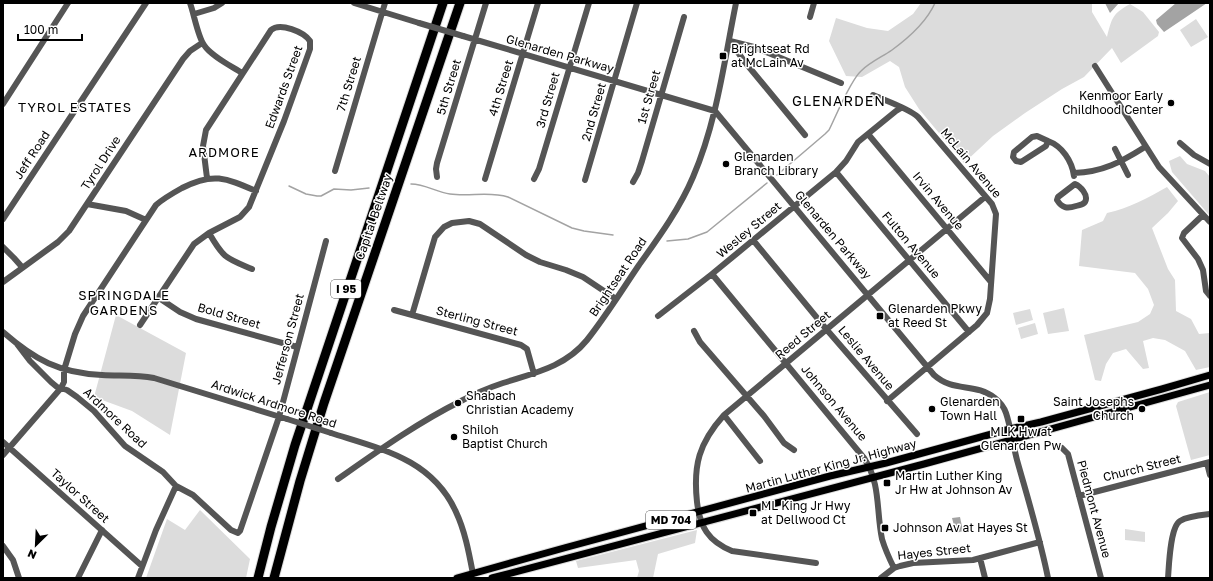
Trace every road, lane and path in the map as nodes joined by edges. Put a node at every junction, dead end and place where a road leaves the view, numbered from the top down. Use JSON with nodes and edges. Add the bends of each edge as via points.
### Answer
{"nodes":[{"id":1,"x":68,"y":3,"type":"edge"},
{"id":2,"x":146,"y":3,"type":"edge"},
{"id":3,"x":190,"y":3,"type":"edge"},
{"id":4,"x":222,"y":3,"type":"edge"},
{"id":5,"x":354,"y":3,"type":"edge"},
{"id":6,"x":385,"y":3,"type":"edge"},
{"id":7,"x":443,"y":3,"type":"edge"},
{"id":8,"x":460,"y":3,"type":"edge"},
{"id":9,"x":486,"y":3,"type":"edge"},
{"id":10,"x":538,"y":3,"type":"edge"},
{"id":11,"x":588,"y":3,"type":"edge"},
{"id":12,"x":637,"y":3,"type":"edge"},
{"id":13,"x":736,"y":3,"type":"edge"},
{"id":14,"x":814,"y":3,"type":"edge"},
{"id":15,"x":382,"y":12,"type":"junction"},
{"id":16,"x":194,"y":14,"type":"junction"},
{"id":17,"x":684,"y":17,"type":"dead end"},
{"id":18,"x":810,"y":17,"type":"dead end"},
{"id":19,"x":474,"y":40,"type":"junction"},
{"id":20,"x":730,"y":42,"type":"junction"},
{"id":21,"x":202,"y":43,"type":"junction"},
{"id":22,"x":522,"y":54,"type":"junction"},
{"id":23,"x":1095,"y":66,"type":"dead end"},
{"id":24,"x":569,"y":68,"type":"junction"},
{"id":25,"x":242,"y":73,"type":"junction"},
{"id":26,"x":614,"y":81,"type":"junction"},
{"id":27,"x":842,"y":83,"type":"dead end"},
{"id":28,"x":662,"y":94,"type":"junction"},
{"id":29,"x":873,"y":95,"type":"dead end"},
{"id":30,"x":3,"y":104,"type":"edge"},
{"id":31,"x":901,"y":108,"type":"junction"},
{"id":32,"x":715,"y":111,"type":"junction"},
{"id":33,"x":868,"y":134,"type":"junction"},
{"id":34,"x":805,"y":135,"type":"dead end"},
{"id":35,"x":1048,"y":141,"type":"junction"},
{"id":36,"x":1180,"y":143,"type":"dead end"},
{"id":37,"x":1145,"y":147,"type":"junction"},
{"id":38,"x":1115,"y":149,"type":"dead end"},
{"id":39,"x":1121,"y":162,"type":"junction"},
{"id":40,"x":1210,"y":164,"type":"edge"},
{"id":41,"x":335,"y":171,"type":"dead end"},
{"id":42,"x":836,"y":172,"type":"junction"},
{"id":43,"x":1074,"y":174,"type":"junction"},
{"id":44,"x":1128,"y":176,"type":"dead end"},
{"id":45,"x":437,"y":177,"type":"dead end"},
{"id":46,"x":207,"y":178,"type":"junction"},
{"id":47,"x":485,"y":179,"type":"dead end"},
{"id":48,"x":534,"y":179,"type":"dead end"},
{"id":49,"x":585,"y":180,"type":"dead end"},
{"id":50,"x":633,"y":182,"type":"dead end"},
{"id":51,"x":1075,"y":184,"type":"junction"},
{"id":52,"x":256,"y":191,"type":"junction"},
{"id":53,"x":984,"y":197,"type":"junction"},
{"id":54,"x":87,"y":204,"type":"junction"},
{"id":55,"x":794,"y":206,"type":"junction"},
{"id":56,"x":1203,"y":215,"type":"junction"},
{"id":57,"x":3,"y":219,"type":"edge"},
{"id":58,"x":146,"y":220,"type":"junction"},
{"id":59,"x":1210,"y":222,"type":"edge"},
{"id":60,"x":947,"y":229,"type":"junction"},
{"id":61,"x":210,"y":233,"type":"junction"},
{"id":62,"x":753,"y":240,"type":"junction"},
{"id":63,"x":326,"y":241,"type":"dead end"},
{"id":64,"x":3,"y":247,"type":"edge"},
{"id":65,"x":910,"y":260,"type":"junction"},
{"id":66,"x":22,"y":268,"type":"junction"},
{"id":67,"x":252,"y":269,"type":"dead end"},
{"id":68,"x":712,"y":274,"type":"junction"},
{"id":69,"x":3,"y":282,"type":"edge"},
{"id":70,"x":991,"y":282,"type":"junction"},
{"id":71,"x":869,"y":294,"type":"junction"},
{"id":72,"x":1210,"y":296,"type":"edge"},
{"id":73,"x":159,"y":298,"type":"junction"},
{"id":74,"x":616,"y":299,"type":"junction"},
{"id":75,"x":394,"y":310,"type":"dead end"},
{"id":76,"x":412,"y":315,"type":"junction"},
{"id":77,"x":658,"y":316,"type":"dead end"},
{"id":78,"x":140,"y":325,"type":"dead end"},
{"id":79,"x":827,"y":330,"type":"junction"},
{"id":80,"x":694,"y":331,"type":"dead end"},
{"id":81,"x":3,"y":332,"type":"edge"},
{"id":82,"x":969,"y":332,"type":"junction"},
{"id":83,"x":17,"y":344,"type":"junction"},
{"id":84,"x":297,"y":347,"type":"junction"},
{"id":85,"x":786,"y":364,"type":"junction"},
{"id":86,"x":928,"y":367,"type":"junction"},
{"id":87,"x":64,"y":370,"type":"junction"},
{"id":88,"x":534,"y":374,"type":"junction"},
{"id":89,"x":1210,"y":375,"type":"edge"},
{"id":90,"x":1210,"y":385,"type":"edge"},
{"id":91,"x":61,"y":388,"type":"junction"},
{"id":92,"x":1159,"y":390,"type":"junction"},
{"id":93,"x":746,"y":396,"type":"junction"},
{"id":94,"x":1164,"y":398,"type":"junction"},
{"id":95,"x":887,"y":401,"type":"junction"},
{"id":96,"x":724,"y":415,"type":"junction"},
{"id":97,"x":279,"y":417,"type":"junction"},
{"id":98,"x":1010,"y":429,"type":"junction"},
{"id":99,"x":917,"y":434,"type":"dead end"},
{"id":100,"x":1012,"y":440,"type":"junction"},
{"id":101,"x":3,"y":442,"type":"edge"},
{"id":102,"x":10,"y":448,"type":"junction"},
{"id":103,"x":1062,"y":448,"type":"dead end"},
{"id":104,"x":381,"y":449,"type":"junction"},
{"id":105,"x":794,"y":450,"type":"dead end"},
{"id":106,"x":3,"y":455,"type":"edge"},
{"id":107,"x":760,"y":461,"type":"dead end"},
{"id":108,"x":1208,"y":462,"type":"edge"},
{"id":109,"x":869,"y":467,"type":"junction"},
{"id":110,"x":1210,"y":475,"type":"edge"},
{"id":111,"x":874,"y":477,"type":"junction"},
{"id":112,"x":338,"y":479,"type":"dead end"},
{"id":113,"x":176,"y":486,"type":"junction"},
{"id":114,"x":1079,"y":496,"type":"junction"},
{"id":115,"x":699,"y":512,"type":"junction"},
{"id":116,"x":1210,"y":514,"type":"edge"},
{"id":117,"x":702,"y":523,"type":"junction"},
{"id":118,"x":102,"y":530,"type":"junction"},
{"id":119,"x":239,"y":533,"type":"joint"},
{"id":120,"x":1040,"y":542,"type":"junction"},
{"id":121,"x":3,"y":546,"type":"edge"},
{"id":122,"x":980,"y":558,"type":"junction"},
{"id":123,"x":816,"y":563,"type":"dead end"},
{"id":124,"x":142,"y":566,"type":"junction"},
{"id":125,"x":894,"y":568,"type":"junction"},
{"id":126,"x":474,"y":576,"type":"edge"},
{"id":127,"x":496,"y":577,"type":"edge"},
{"id":128,"x":19,"y":578,"type":"edge"},
{"id":129,"x":78,"y":578,"type":"edge"},
{"id":130,"x":138,"y":578,"type":"edge"},
{"id":131,"x":258,"y":578,"type":"edge"},
{"id":132,"x":274,"y":578,"type":"edge"},
{"id":133,"x":457,"y":578,"type":"edge"},
{"id":134,"x":881,"y":578,"type":"edge"},
{"id":135,"x":985,"y":578,"type":"edge"},
{"id":136,"x":1048,"y":578,"type":"edge"},
{"id":137,"x":1101,"y":578,"type":"edge"},
{"id":138,"x":1168,"y":578,"type":"edge"}],
"edges":[{"from":1,"to":30,"type":"street"},
{"from":2,"to":57,"type":"street","name":"Jeff Road"},
{"from":3,"to":16,"type":"street"},
{"from":4,"to":16,"type":"street"},
{"from":5,"to":15,"type":"street","name":"Glenarden Parkway"},
{"from":6,"to":15,"type":"street","name":"7th Street"},
{"from":7,"to":131,"type":"highway","name":"Capital Beltway","number":"I 95","via":[[297,438]]},
{"from":8,"to":132,"type":"highway","name":"Capital Beltway","number":"I 95","via":[[322,411]]},
{"from":9,"to":19,"type":"street","name":"5th Street"},
{"from":10,"to":22,"type":"street","name":"4th Street"},
{"from":11,"to":24,"type":"street","name":"3rd Street"},
{"from":12,"to":26,"type":"street","name":"2nd Street"},
{"from":13,"to":20,"type":"street","name":"Brightseat Road"},
{"from":14,"to":18,"type":"street"},
{"from":15,"to":19,"type":"street","name":"Glenarden Parkway","bridge":true},
{"from":15,"to":41,"type":"street","name":"7th Street"},
{"from":16,"to":21,"type":"street"},
{"from":17,"to":28,"type":"street","name":"1st Street"},
{"from":19,"to":22,"type":"street","name":"Glenarden Parkway"},
{"from":19,"to":45,"type":"street","name":"5th Street","via":[[437,163]]},
{"from":20,"to":27,"type":"street","via":[[747,45]]},
{"from":20,"to":32,"type":"street","name":"Brightseat Road"},
{"from":20,"to":34,"type":"street"},
{"from":21,"to":25,"type":"street","via":[[211,53]]},
{"from":21,"to":54,"type":"street","name":"Tyrol Drive","via":[[183,59]]},
{"from":22,"to":24,"type":"street","name":"Glenarden Parkway"},
{"from":22,"to":47,"type":"street","name":"4th Street"},
{"from":23,"to":37,"type":"street"},
{"from":24,"to":26,"type":"street","name":"Glenarden Parkway"},
{"from":24,"to":48,"type":"street","name":"3rd Street"},
{"from":25,"to":46,"type":"street","name":"Edwards Street","via":[[204,134]]},
{"from":25,"to":52,"type":"street","name":"Edwards Street","via":[[271,30],[278,26],[286,27],[310,41],[310,49],[300,77]]},
{"from":26,"to":28,"type":"street","name":"Glenarden Parkway"},
{"from":26,"to":49,"type":"street","name":"2nd Street"},
{"from":28,"to":32,"type":"street","name":"Glenarden Parkway"},
{"from":28,"to":50,"type":"street","name":"1st Street","via":[[640,168]]},
{"from":29,"to":31,"type":"street","name":"McLain Avenue"},
{"from":31,"to":33,"type":"street","name":"Wesley Street"},
{"from":31,"to":53,"type":"street","name":"McLain Avenue","via":[[921,120]]},
{"from":32,"to":55,"type":"street","name":"Glenarden Parkway"},
{"from":32,"to":74,"type":"street","name":"Brightseat Road","via":[[686,192]]},
{"from":33,"to":42,"type":"street","name":"Wesley Street","via":[[856,144]]},
{"from":33,"to":60,"type":"street","name":"Irvin Avenue"},
{"from":35,"to":35,"type":"street","via":[[1046,146],[1021,162],[1013,157],[1014,152],[1032,138],[1037,136]]},
{"from":35,"to":43,"type":"street","via":[[1061,149]]},
{"from":36,"to":40,"type":"street"},
{"from":37,"to":39,"type":"street"},
{"from":37,"to":56,"type":"street","via":[[1166,175]]},
{"from":38,"to":39,"type":"street"},
{"from":39,"to":43,"type":"street","via":[[1095,171]]},
{"from":39,"to":44,"type":"street"},
{"from":42,"to":55,"type":"street","name":"Wesley Street"},
{"from":42,"to":65,"type":"street","name":"Fulton Avenue"},
{"from":43,"to":51,"type":"street"},
{"from":46,"to":52,"type":"street","via":[[228,180]]},
{"from":46,"to":58,"type":"street","via":[[191,183],[167,196],[156,205]]},
{"from":51,"to":51,"type":"street","via":[[1058,197],[1057,200],[1064,208],[1082,204],[1086,200],[1082,188]]},
{"from":52,"to":61,"type":"street","name":"Edwards Street","via":[[245,213]]},
{"from":53,"to":60,"type":"street","name":"Reed Street"},
{"from":53,"to":70,"type":"street","name":"McLain Avenue","via":[[996,214]]},
{"from":54,"to":58,"type":"street","via":[[126,211]]},
{"from":54,"to":66,"type":"street","name":"Tyrol Drive","via":[[64,236]]},
{"from":55,"to":62,"type":"street","name":"Wesley Street"},
{"from":55,"to":71,"type":"street","name":"Glenarden Parkway"},
{"from":56,"to":59,"type":"street"},
{"from":56,"to":72,"type":"street","via":[[1182,238],[1198,259],[1203,270],[1206,291]]},
{"from":58,"to":87,"type":"street","via":[[83,316]]},
{"from":60,"to":65,"type":"street","name":"Reed Street"},
{"from":60,"to":70,"type":"street","name":"Irvin Avenue"},
{"from":61,"to":67,"type":"street","via":[[225,257]]},
{"from":61,"to":73,"type":"street","name":"Edwards Street","via":[[190,249]]},
{"from":62,"to":68,"type":"street","name":"Wesley Street"},
{"from":62,"to":79,"type":"street","name":"Leslie Avenue"},
{"from":63,"to":84,"type":"street","name":"Jefferson Street"},
{"from":64,"to":66,"type":"street"},
{"from":65,"to":71,"type":"street","name":"Reed Street"},
{"from":65,"to":82,"type":"street","name":"Fulton Avenue"},
{"from":66,"to":69,"type":"street","name":"Tyrol Drive"},
{"from":68,"to":77,"type":"street","name":"Wesley Street"},
{"from":68,"to":85,"type":"street","name":"Johnson Avenue"},
{"from":70,"to":82,"type":"street","name":"McLain Avenue","via":[[987,313]]},
{"from":71,"to":79,"type":"street","name":"Reed Street"},
{"from":71,"to":86,"type":"street","name":"Glenarden Parkway"},
{"from":73,"to":78,"type":"street","name":"Edwards Street"},
{"from":73,"to":84,"type":"street","name":"Bold Street","via":[[196,319]]},
{"from":74,"to":76,"type":"street","via":[[583,277],[529,257],[480,224],[463,221],[448,225],[435,237]]},
{"from":74,"to":88,"type":"street","name":"Brightseat Road","via":[[594,332],[578,350],[562,362]]},
{"from":75,"to":76,"type":"street","name":"Sterling Street"},
{"from":76,"to":88,"type":"street","name":"Sterling Street","via":[[521,345],[527,349]]},
{"from":79,"to":85,"type":"street","name":"Reed Street"},
{"from":79,"to":95,"type":"street","name":"Leslie Avenue"},
{"from":80,"to":93,"type":"street","via":[[700,342]]},
{"from":81,"to":83,"type":"street","name":"Ardwick Ardmore Road"},
{"from":82,"to":86,"type":"street","name":"McLain Avenue"},
{"from":83,"to":87,"type":"street","name":"Ardwick Ardmore Road","via":[[40,360]]},
{"from":83,"to":91,"type":"street","name":"Ardmore Road","via":[[45,377]]},
{"from":84,"to":97,"type":"street","name":"Jefferson Street"},
{"from":85,"to":93,"type":"street","name":"Reed Street"},
{"from":85,"to":109,"type":"street","name":"Johnson Avenue","via":[[861,453]]},
{"from":86,"to":95,"type":"street","name":"McLain Avenue"},
{"from":86,"to":98,"type":"street","name":"Glenarden Parkway","via":[[946,383],[979,390],[995,398],[1004,409]]},
{"from":87,"to":91,"type":"street"},
{"from":87,"to":97,"type":"street","name":"Ardwick Ardmore Road","via":[[154,378]]},
{"from":88,"to":104,"type":"street","name":"Brightseat Road","via":[[494,386],[462,400]]},
{"from":89,"to":92,"type":"main road","name":"Martin Luther King Jr. Highway","number":"MD 704"},
{"from":90,"to":94,"type":"main road","name":"Martin Luther King Jr. Highway","number":"MD 704"},
{"from":91,"to":102,"type":"street"},
{"from":91,"to":113,"type":"street","name":"Ardmore Road","via":[[84,402],[126,446],[164,472]]},
{"from":92,"to":94,"type":"main road"},
{"from":92,"to":98,"type":"main road","name":"Martin Luther King Jr. Highway","number":"MD 704"},
{"from":93,"to":96,"type":"street","name":"Reed Street"},
{"from":93,"to":105,"type":"street","via":[[783,442]]},
{"from":94,"to":100,"type":"main road","name":"Martin Luther King Jr. Highway","number":"MD 704"},
{"from":95,"to":99,"type":"street","name":"Leslie Avenue"},
{"from":96,"to":107,"type":"street"},
{"from":96,"to":115,"type":"street","name":"Reed Street","via":[[709,434],[698,462],[695,482]]},
{"from":97,"to":104,"type":"street","name":"Ardwick Ardmore Road","bridge":true},
{"from":97,"to":119,"type":"street","name":"Jefferson Street"},
{"from":98,"to":100,"type":"street","name":"Glenarden Parkway"},
{"from":98,"to":109,"type":"main road","name":"Martin Luther King Jr. Highway","number":"MD 704"},
{"from":100,"to":111,"type":"main road","name":"Martin Luther King Jr. Highway","number":"MD 704"},
{"from":100,"to":120,"type":"street","name":"Glenarden Parkway"},
{"from":101,"to":102,"type":"street","name":"Taylor Street"},
{"from":102,"to":106,"type":"street"},
{"from":102,"to":118,"type":"street","name":"Taylor Street"},
{"from":103,"to":114,"type":"street","name":"Piedmont Avenue","via":[[1068,454]]},
{"from":104,"to":112,"type":"street","name":"Brightseat Road"},
{"from":104,"to":126,"type":"street","name":"Ardwick Ardmore Road","via":[[413,463],[442,489],[457,514]]},
{"from":108,"to":110,"type":"street"},
{"from":108,"to":114,"type":"street","name":"Church Street"},
{"from":109,"to":111,"type":"street","name":"Johnson Avenue"},
{"from":109,"to":115,"type":"main road","name":"Martin Luther King Jr. Highway","number":"MD 704"},
{"from":111,"to":117,"type":"main road","name":"Martin Luther King Jr. Highway","number":"MD 704"},
{"from":111,"to":125,"type":"street","name":"Johnson Avenue","via":[[882,538]]},
{"from":113,"to":119,"type":"street","name":"Ardmore Road","via":[[193,495],[231,530]]},
{"from":113,"to":124,"type":"street"},
{"from":114,"to":137,"type":"street","name":"Piedmont Avenue"},
{"from":115,"to":117,"type":"street","name":"Reed Street"},
{"from":115,"to":126,"type":"main road","name":"Martin Luther King Jr. Highway","number":"MD 704","via":[[564,548]]},
{"from":116,"to":138,"type":"street","via":[[1178,523],[1172,539]]},
{"from":117,"to":123,"type":"street","name":"Reed Street","via":[[710,537],[732,550]]},
{"from":117,"to":127,"type":"main road","name":"Martin Luther King Jr. Highway","number":"MD 704"},
{"from":118,"to":124,"type":"street","name":"Taylor Street"},
{"from":118,"to":129,"type":"street"},
{"from":120,"to":122,"type":"street","name":"Hayes Street"},
{"from":120,"to":136,"type":"street","name":"Glenarden Parkway"},
{"from":121,"to":128,"type":"street","via":[[13,560]]},
{"from":122,"to":125,"type":"street","name":"Hayes Street","via":[[958,562],[913,563]]},
{"from":122,"to":135,"type":"street"},
{"from":124,"to":130,"type":"street"},
{"from":125,"to":134,"type":"street","name":"Hayes Street"},
{"from":126,"to":133,"type":"main road","name":"Martin Luther King Jr. Highway","number":"MD 704"}]}
